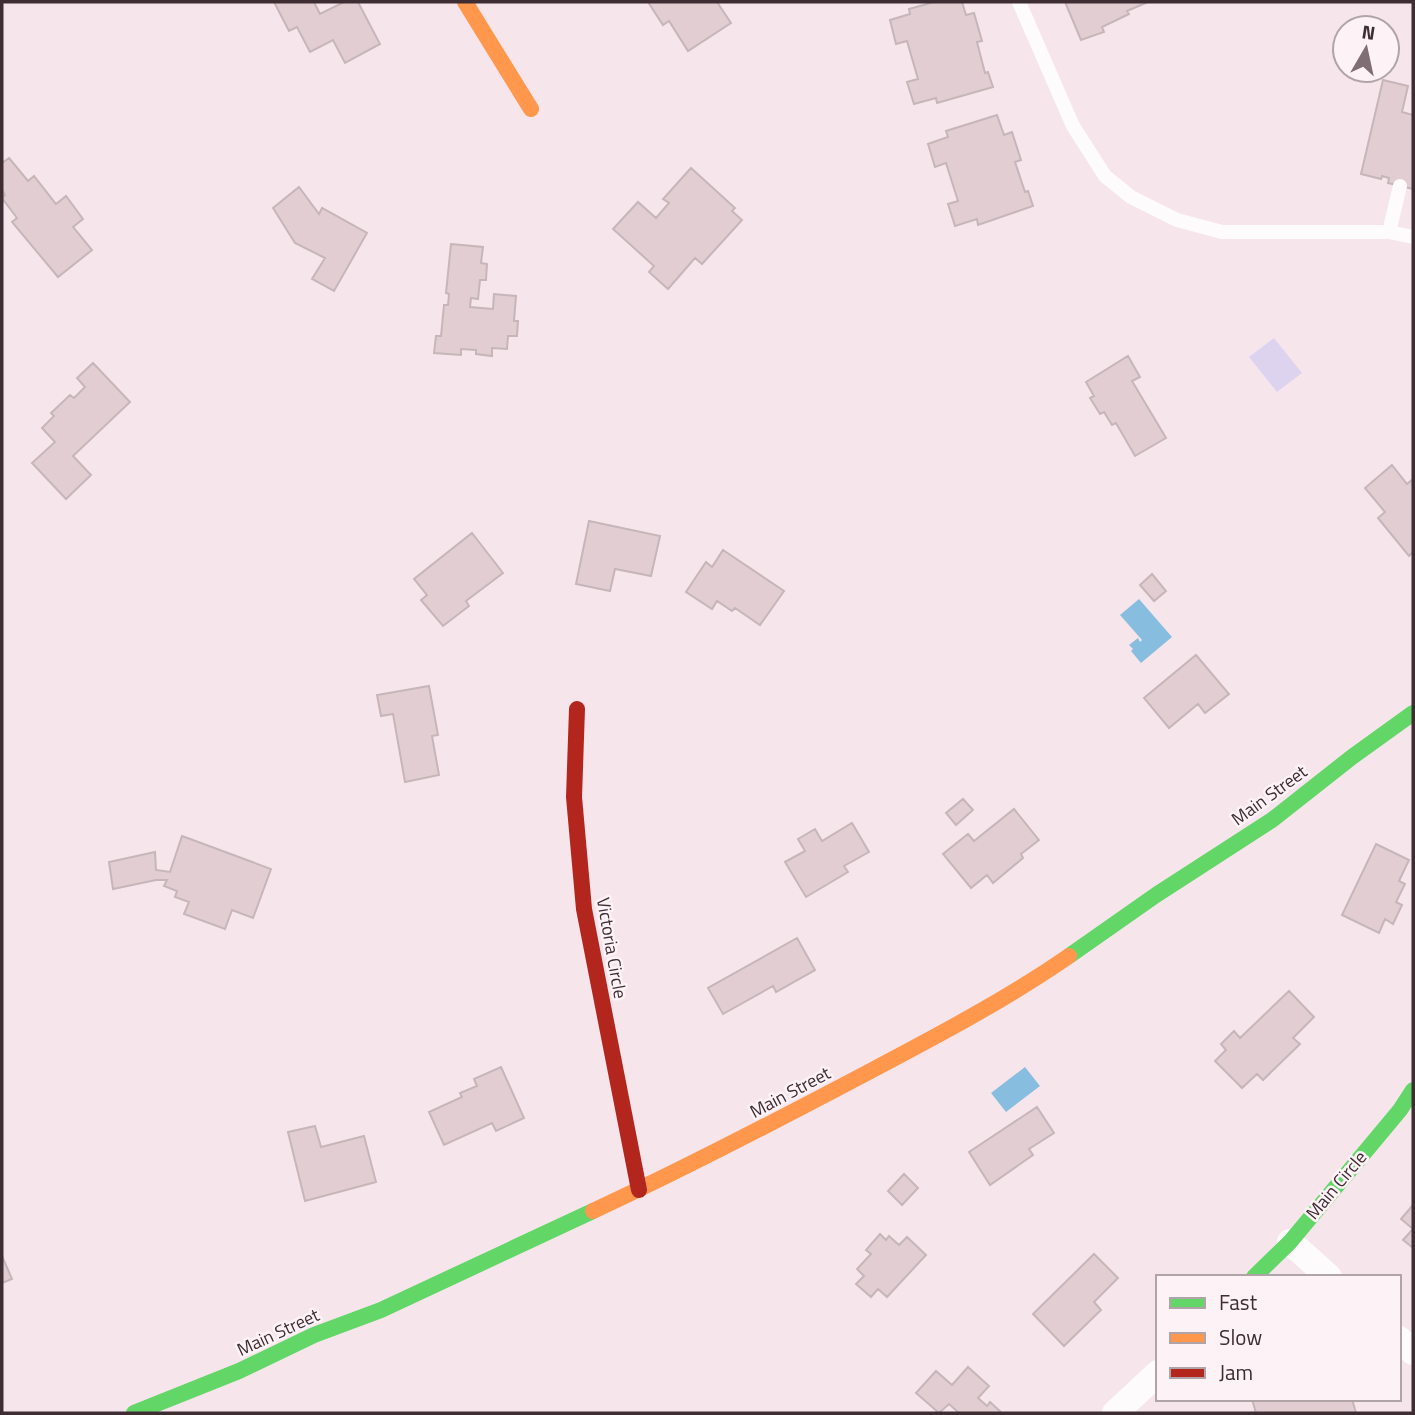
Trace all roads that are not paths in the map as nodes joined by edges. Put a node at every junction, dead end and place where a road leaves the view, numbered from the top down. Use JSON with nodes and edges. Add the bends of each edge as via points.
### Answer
{"nodes":[{"id":1,"x":465,"y":2,"type":"edge"},
{"id":2,"x":1019,"y":2,"type":"edge"},
{"id":3,"x":531,"y":109,"type":"dead end"},
{"id":4,"x":1400,"y":186,"type":"dead end"},
{"id":5,"x":1390,"y":232,"type":"junction"},
{"id":6,"x":1413,"y":237,"type":"edge"},
{"id":7,"x":577,"y":709,"type":"dead end"},
{"id":8,"x":1413,"y":713,"type":"edge"},
{"id":9,"x":1413,"y":1090,"type":"edge"},
{"id":10,"x":639,"y":1191,"type":"junction"},
{"id":11,"x":1290,"y":1242,"type":"junction"},
{"id":12,"x":1256,"y":1275,"type":"edge"},
{"id":13,"x":1327,"y":1275,"type":"edge"},
{"id":14,"x":1156,"y":1375,"type":"edge"},
{"id":15,"x":134,"y":1413,"type":"edge"},
{"id":16,"x":1115,"y":1413,"type":"edge"}],
"edges":[{"from":1,"to":3,"type":"main road"},
{"from":2,"to":5,"type":"lane","via":[[1073,126],[1105,176],[1131,197],[1177,220],[1222,232]]},
{"from":4,"to":5,"type":"lane"},
{"from":5,"to":6,"type":"lane"},
{"from":7,"to":10,"type":"main road","name":"Victoria Circle","via":[[574,797],[584,909]]},
{"from":8,"to":10,"type":"main road","name":"Main Street","via":[[1272,820],[1043,974],[918,1046]]},
{"from":9,"to":11,"type":"main road","name":"Main Circle"},
{"from":10,"to":15,"type":"main road","name":"Main Street","via":[[381,1310]]},
{"from":11,"to":12,"type":"main road","name":"Main Circle"},
{"from":11,"to":13,"type":"street"},
{"from":14,"to":16,"type":"street"}]}
